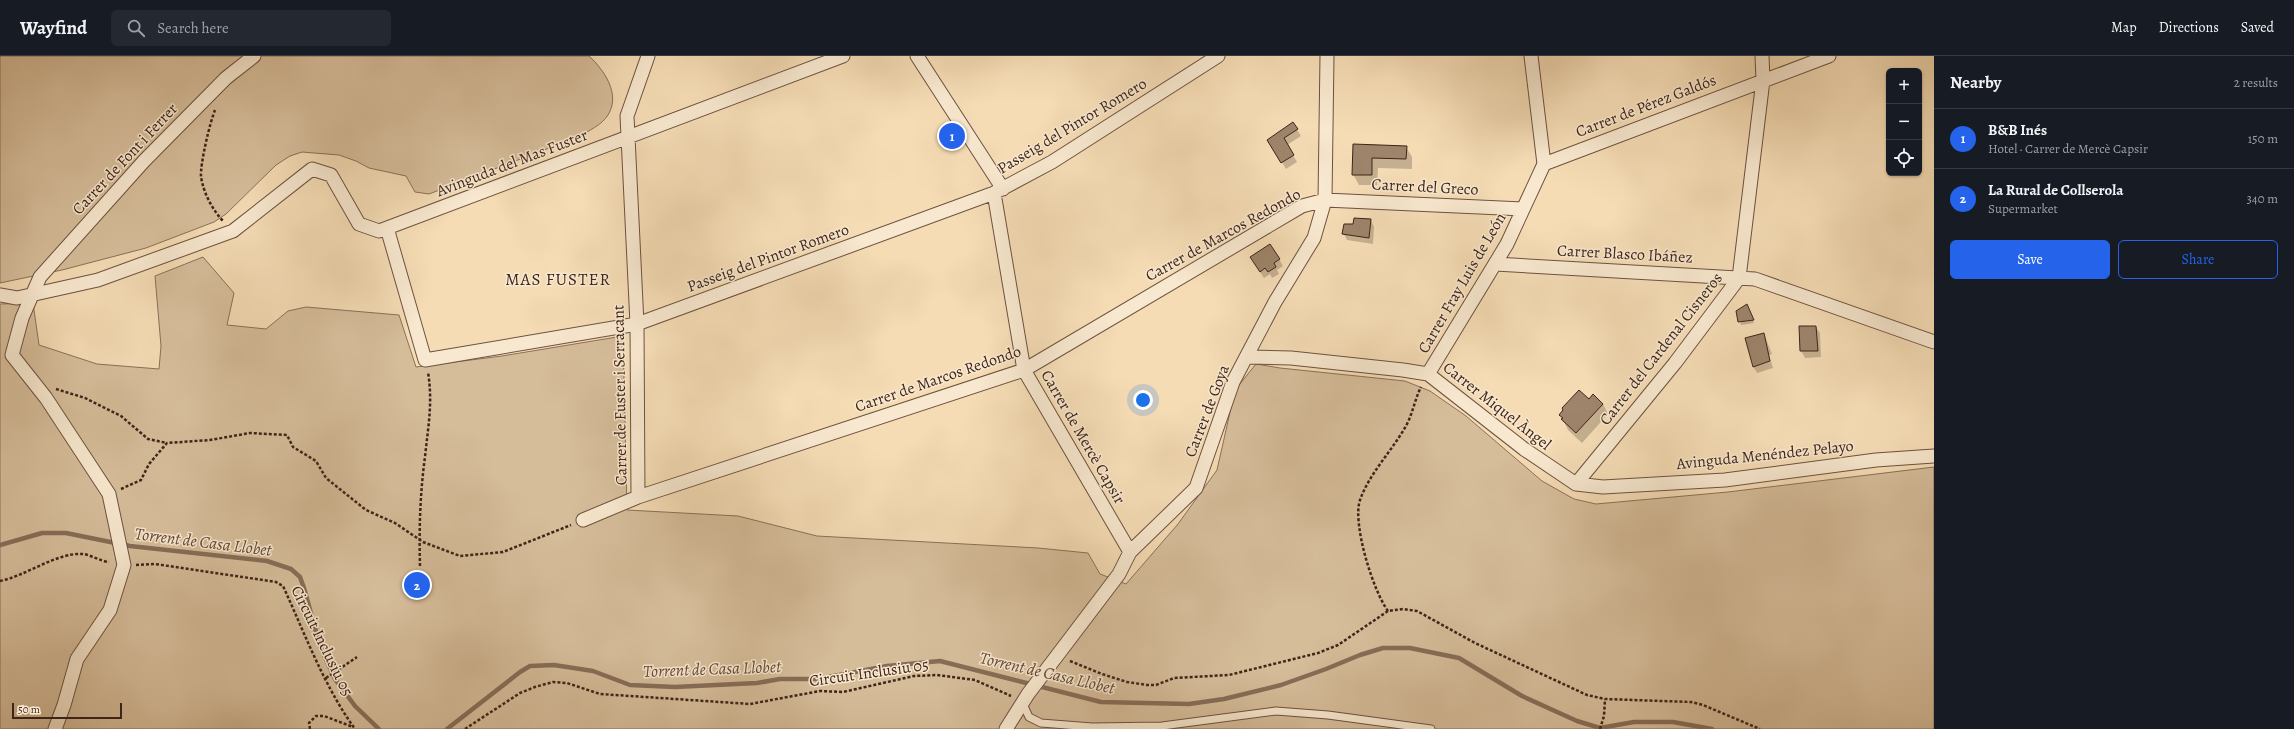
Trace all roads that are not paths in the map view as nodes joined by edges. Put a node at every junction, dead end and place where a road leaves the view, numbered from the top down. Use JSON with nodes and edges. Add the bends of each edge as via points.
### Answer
{"nodes":[{"id":1,"x":254,"y":56,"type":"edge"},
{"id":2,"x":648,"y":56,"type":"edge"},
{"id":3,"x":843,"y":56,"type":"edge"},
{"id":4,"x":917,"y":56,"type":"edge"},
{"id":5,"x":1218,"y":56,"type":"edge"},
{"id":6,"x":1327,"y":56,"type":"edge"},
{"id":7,"x":1531,"y":56,"type":"edge"},
{"id":8,"x":1762,"y":56,"type":"edge"},
{"id":9,"x":1829,"y":56,"type":"edge"},
{"id":10,"x":1763,"y":80,"type":"junction"},
{"id":11,"x":629,"y":137,"type":"junction"},
{"id":12,"x":1544,"y":164,"type":"junction"},
{"id":13,"x":998,"y":191,"type":"junction"},
{"id":14,"x":1325,"y":200,"type":"junction"},
{"id":15,"x":1523,"y":209,"type":"junction"},
{"id":16,"x":387,"y":228,"type":"junction"},
{"id":17,"x":1495,"y":264,"type":"junction"},
{"id":18,"x":1739,"y":278,"type":"junction"},
{"id":19,"x":0,"y":295,"type":"edge"},
{"id":20,"x":31,"y":295,"type":"junction"},
{"id":21,"x":637,"y":324,"type":"junction"},
{"id":22,"x":1934,"y":342,"type":"edge"},
{"id":23,"x":1248,"y":357,"type":"junction"},
{"id":24,"x":1024,"y":370,"type":"junction"},
{"id":25,"x":1428,"y":374,"type":"junction"},
{"id":26,"x":1934,"y":456,"type":"edge"},
{"id":27,"x":1576,"y":484,"type":"junction"},
{"id":28,"x":638,"y":497,"type":"junction"},
{"id":29,"x":583,"y":520,"type":"road end"},
{"id":30,"x":1130,"y":552,"type":"junction"},
{"id":31,"x":1025,"y":698,"type":"junction"},
{"id":32,"x":55,"y":729,"type":"edge"},
{"id":33,"x":1006,"y":729,"type":"edge"},
{"id":34,"x":1431,"y":729,"type":"edge"}],
"edges":[{"from":1,"to":20,"type":"street","name":"Carrer de Font i Ferrer","via":[[226,78],[144,161],[40,277]]},
{"from":2,"to":11,"type":"street","name":"Carrer de Fuster i Serracant","via":[[627,116]]},
{"from":3,"to":11,"type":"street","name":"Avinguda del Mas Fuster"},
{"from":4,"to":13,"type":"street","name":"Carrer de Mercè Capsir"},
{"from":5,"to":13,"type":"street","name":"Passeig del Pintor Romero","via":[[1052,162]]},
{"from":6,"to":14,"type":"street","name":"Carrer de Goya"},
{"from":7,"to":12,"type":"street"},
{"from":8,"to":10,"type":"street","name":"Carrer del Cardenal Cisneros"},
{"from":9,"to":10,"type":"street","name":"Carrer de Pérez Galdós"},
{"from":10,"to":12,"type":"street","name":"Carrer de Pérez Galdós"},
{"from":10,"to":18,"type":"street","name":"Carrer del Cardenal Cisneros"},
{"from":11,"to":16,"type":"street","name":"Avinguda del Mas Fuster"},
{"from":11,"to":21,"type":"street","name":"Carrer de Fuster i Serracant"},
{"from":12,"to":15,"type":"street","name":"Carrer Fray Luis de León"},
{"from":13,"to":21,"type":"street","name":"Passeig del Pintor Romero"},
{"from":13,"to":24,"type":"street","name":"Carrer de Mercè Capsir"},
{"from":14,"to":15,"type":"street","name":"Carrer del Greco"},
{"from":14,"to":23,"type":"street","name":"Carrer de Goya","via":[[1314,238],[1275,302]]},
{"from":14,"to":24,"type":"street","name":"Carrer de Marcos Redondo","via":[[1302,206]]},
{"from":15,"to":17,"type":"street","name":"Carrer Fray Luis de León"},
{"from":16,"to":20,"type":"street","name":"Avinguda del Mas Fuster","via":[[379,231],[359,224],[331,175],[312,169],[233,231],[98,280]]},
{"from":16,"to":21,"type":"street","name":"Passeig del Pintor Romero","via":[[425,360]]},
{"from":17,"to":18,"type":"street","name":"Carrer Blasco Ibáñez"},
{"from":17,"to":25,"type":"street","name":"Carrer Fray Luis de León"},
{"from":18,"to":22,"type":"street","name":"Carrer Blasco Ibáñez","via":[[1755,279]]},
{"from":18,"to":27,"type":"street","name":"Carrer del Cardenal Cisneros","via":[[1675,364]]},
{"from":19,"to":20,"type":"street","via":[[17,298]]},
{"from":20,"to":32,"type":"street","name":"Carrer de Font i Ferrer","via":[[12,355],[108,494],[124,565],[110,610],[77,659]]},
{"from":21,"to":28,"type":"street","name":"Carrer de Fuster i Serracant"},
{"from":23,"to":25,"type":"street","name":"Carrer Miquel Àngel","via":[[1298,359]]},
{"from":23,"to":30,"type":"street","name":"Carrer de Goya","via":[[1233,382],[1196,488]]},
{"from":24,"to":28,"type":"street","name":"Carrer de Marcos Redondo"},
{"from":24,"to":30,"type":"street","name":"Carrer de Mercè Capsir"},
{"from":25,"to":27,"type":"street","name":"Carrer Miquel Àngel","via":[[1524,449]]},
{"from":26,"to":27,"type":"street","name":"Avinguda Menéndez Pelayo","via":[[1876,460],[1725,480],[1603,487]]},
{"from":28,"to":29,"type":"street","name":"Carrer de Marcos Redondo"},
{"from":30,"to":31,"type":"street","name":"Carrer de Goya","via":[[1119,574]]},
{"from":31,"to":33,"type":"street","name":"Carrer de Goya"},
{"from":31,"to":34,"type":"lane","via":[[1029,717],[1041,723],[1092,727],[1162,726],[1276,711],[1328,715]]}]}
